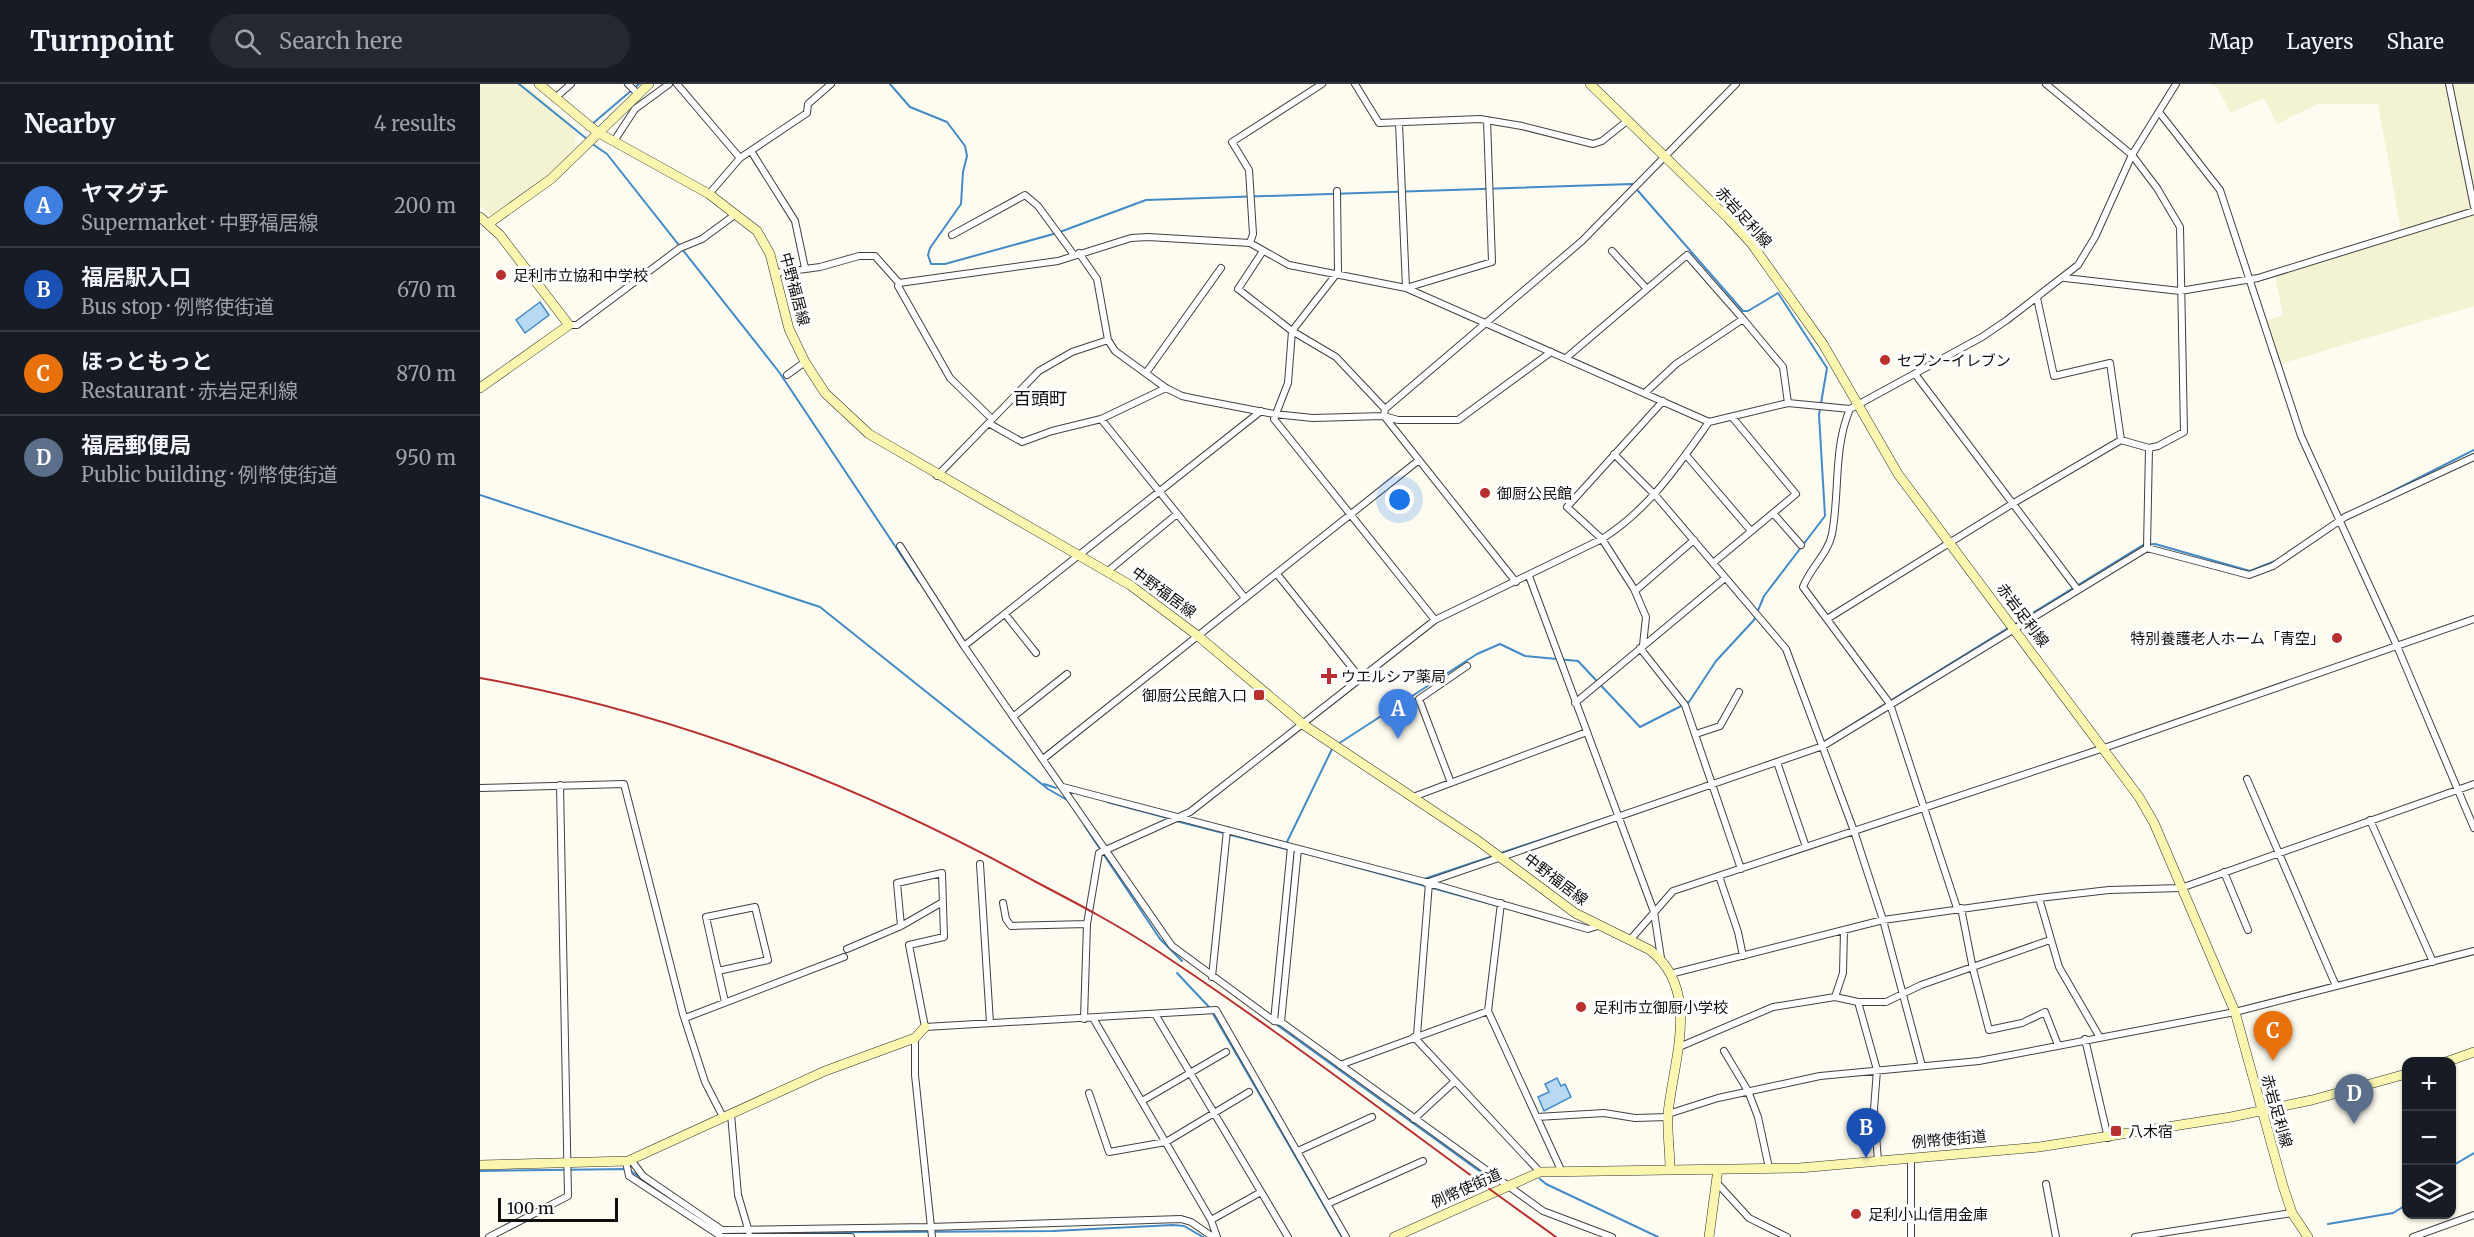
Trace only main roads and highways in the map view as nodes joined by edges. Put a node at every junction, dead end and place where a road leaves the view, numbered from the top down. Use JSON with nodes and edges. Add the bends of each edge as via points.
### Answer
{"nodes":[{"id":1,"x":539,"y":84,"type":"edge"},
{"id":2,"x":649,"y":84,"type":"edge"},
{"id":3,"x":1590,"y":84,"type":"edge"},
{"id":4,"x":597,"y":132,"type":"junction"},
{"id":5,"x":480,"y":217,"type":"edge"},
{"id":6,"x":488,"y":224,"type":"junction"},
{"id":7,"x":480,"y":388,"type":"edge"},
{"id":8,"x":925,"y":1027,"type":"road end"},
{"id":9,"x":2474,"y":1052,"type":"edge"},
{"id":10,"x":2456,"y":1058,"type":"edge"},
{"id":11,"x":2402,"y":1075,"type":"edge"},
{"id":12,"x":2260,"y":1111,"type":"junction"},
{"id":13,"x":480,"y":1165,"type":"edge"},
{"id":14,"x":1670,"y":1169,"type":"junction"},
{"id":15,"x":1718,"y":1169,"type":"junction"},
{"id":16,"x":1394,"y":1237,"type":"edge"},
{"id":17,"x":1709,"y":1237,"type":"edge"},
{"id":18,"x":2308,"y":1237,"type":"edge"}],
"edges":[{"from":1,"to":4,"type":"main road","name":"中野福居線"},
{"from":2,"to":4,"type":"main road"},
{"from":3,"to":12,"type":"main road","name":"赤岩足利線","via":[[1751,243],[1823,344],[1898,474],[2139,796],[2235,1012]]},
{"from":4,"to":6,"type":"main road","via":[[551,179]]},
{"from":4,"to":14,"type":"main road","name":"中野福居線","via":[[709,194],[737,213],[765,242],[789,329],[805,362],[825,393],[855,423],[937,476],[1108,571],[1198,636],[1304,725],[1500,856],[1575,913],[1661,958],[1682,1010],[1668,1116]]},
{"from":5,"to":6,"type":"main road"},
{"from":6,"to":7,"type":"main road","via":[[569,325]]},
{"from":8,"to":13,"type":"main road","via":[[915,1038],[825,1071],[629,1161]]},
{"from":9,"to":10,"type":"main road"},
{"from":11,"to":12,"type":"main road","name":"例幣使街道"},
{"from":12,"to":15,"type":"main road","name":"例幣使街道","via":[[2108,1138],[1878,1161]]},
{"from":12,"to":18,"type":"main road","name":"赤岩足利線","via":[[2292,1213]]},
{"from":14,"to":15,"type":"main road","name":"例幣使街道"},
{"from":14,"to":16,"type":"main road","name":"例幣使街道","via":[[1540,1172]]},
{"from":15,"to":17,"type":"main road"}]}
